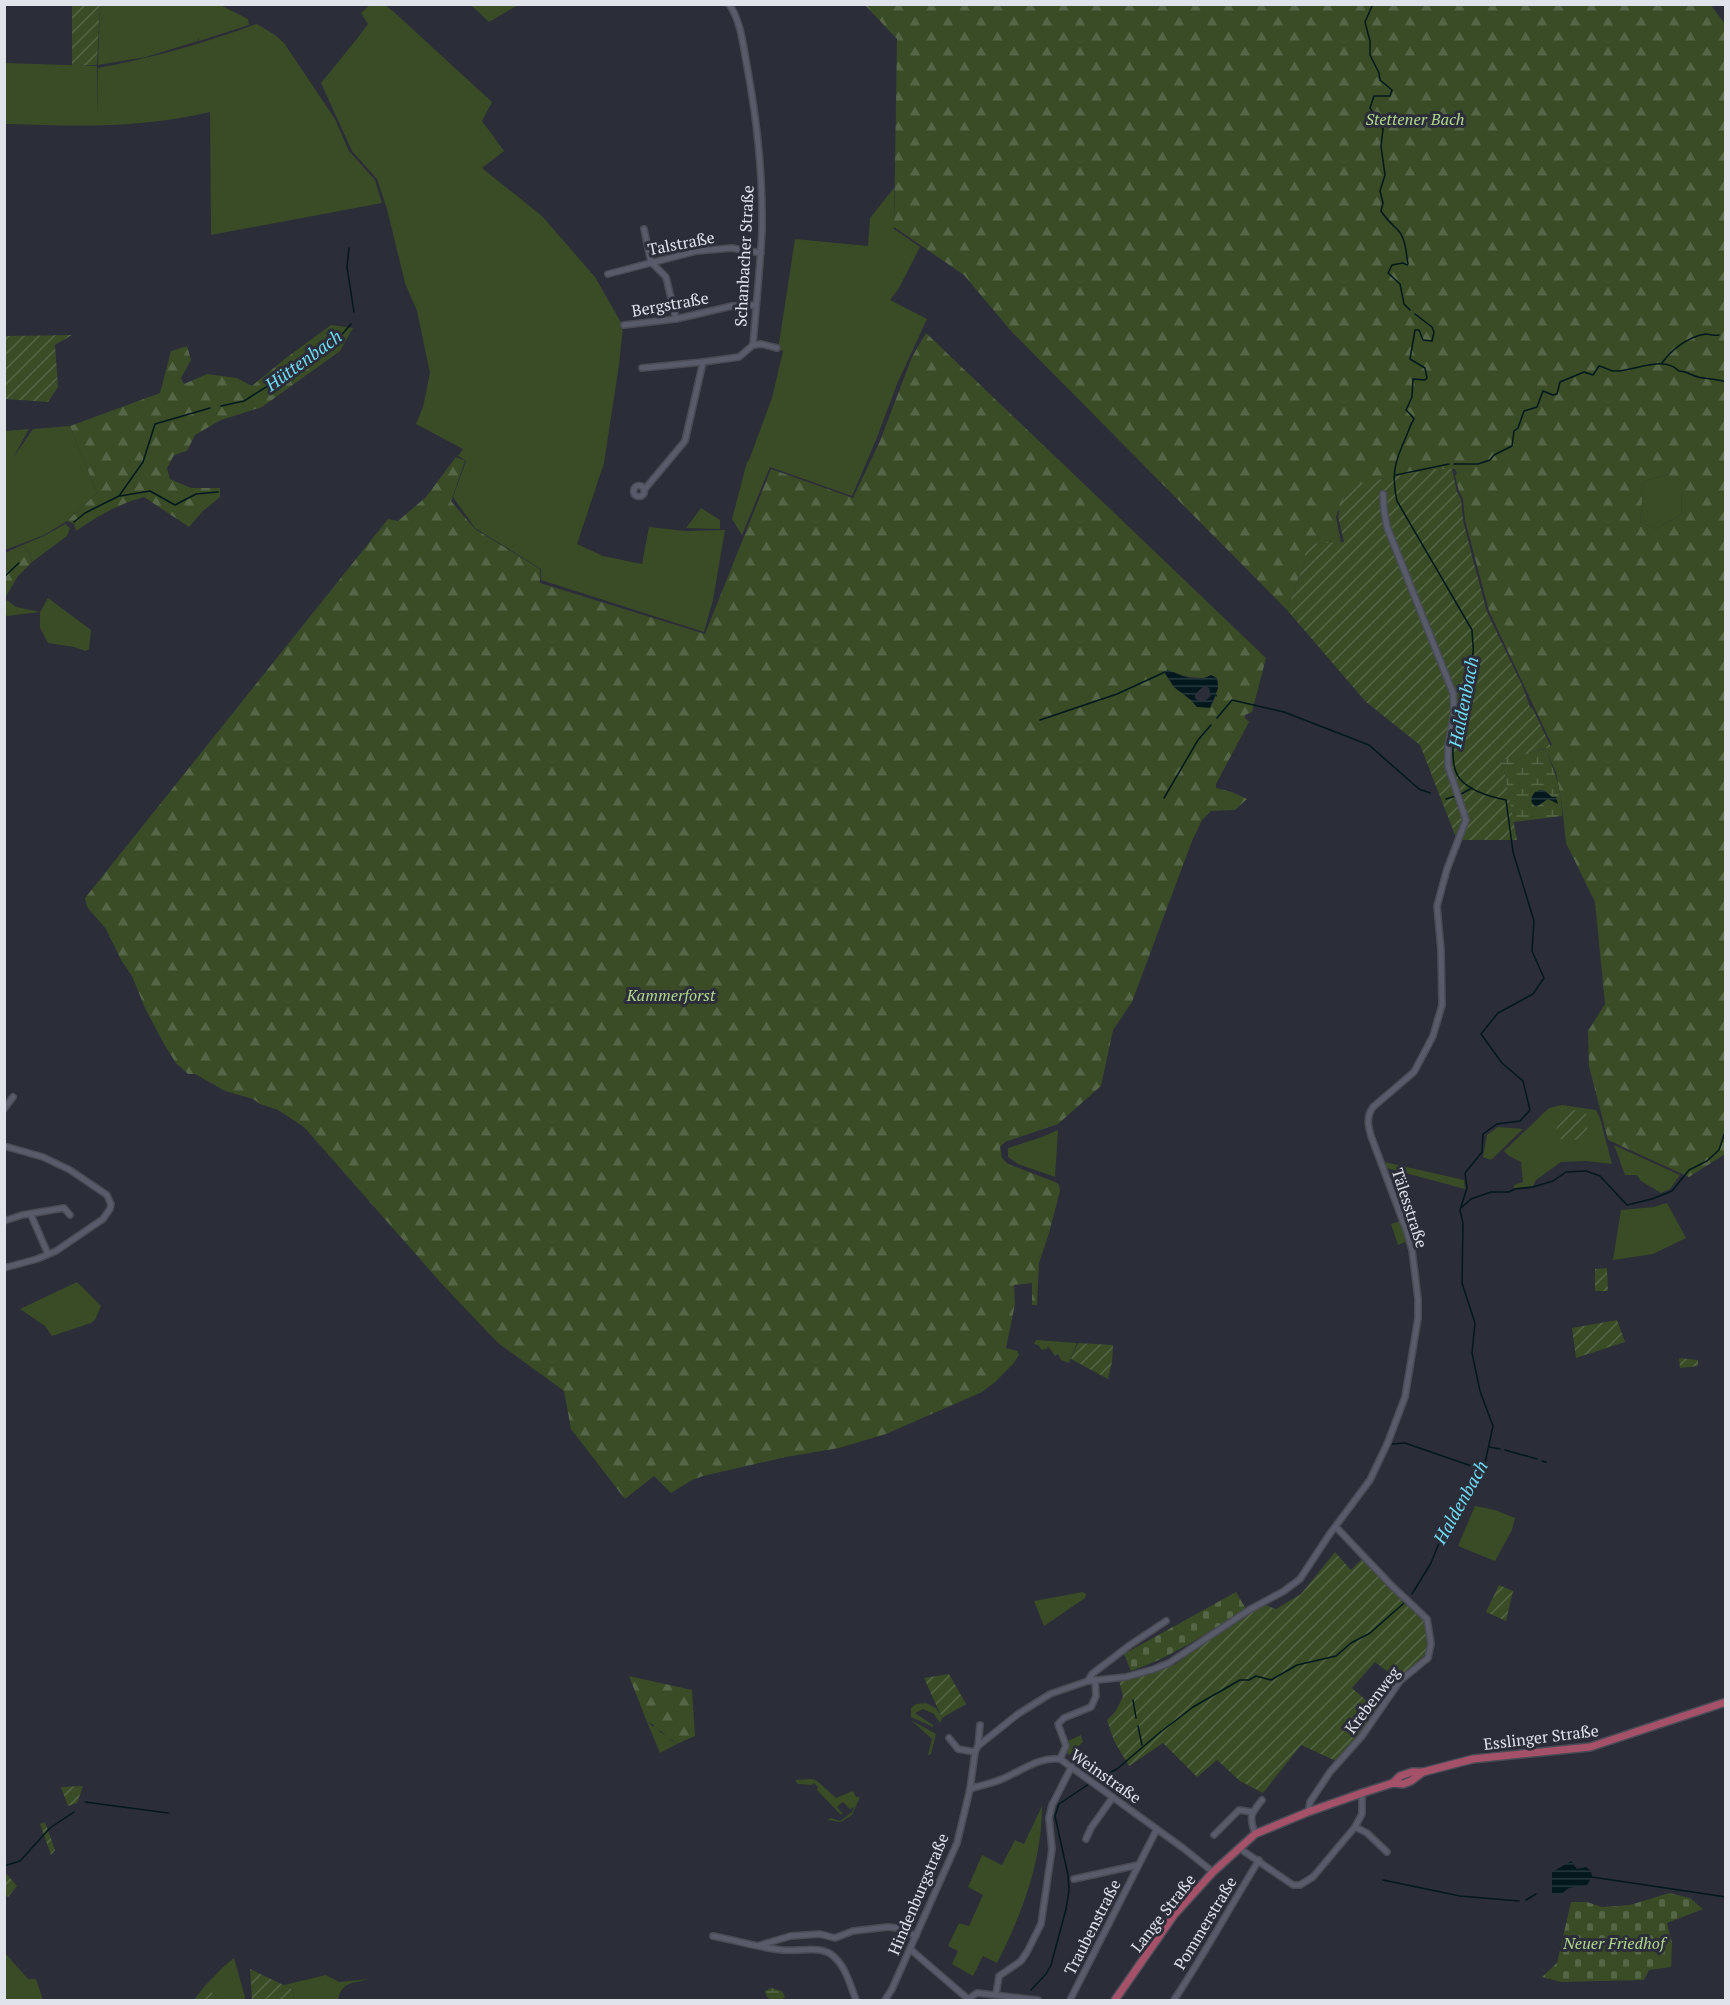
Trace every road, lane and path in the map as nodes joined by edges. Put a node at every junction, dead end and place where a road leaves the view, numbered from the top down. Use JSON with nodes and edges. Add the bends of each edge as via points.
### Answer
{"nodes":[{"id":1,"x":729,"y":4,"type":"edge"},
{"id":2,"x":644,"y":229,"type":"dead end"},
{"id":3,"x":760,"y":253,"type":"junction"},
{"id":4,"x":651,"y":262,"type":"junction"},
{"id":5,"x":608,"y":274,"type":"dead end"},
{"id":6,"x":756,"y":305,"type":"junction"},
{"id":7,"x":676,"y":319,"type":"junction"},
{"id":8,"x":624,"y":325,"type":"dead end"},
{"id":9,"x":753,"y":345,"type":"junction"},
{"id":10,"x":777,"y":348,"type":"dead end"},
{"id":11,"x":703,"y":362,"type":"junction"},
{"id":12,"x":642,"y":368,"type":"dead end"},
{"id":13,"x":644,"y":490,"type":"dead end"},
{"id":14,"x":1383,"y":494,"type":"dead end"},
{"id":15,"x":13,"y":1097,"type":"dead end"},
{"id":16,"x":4,"y":1109,"type":"edge"},
{"id":17,"x":4,"y":1146,"type":"edge"},
{"id":18,"x":31,"y":1215,"type":"junction"},
{"id":19,"x":70,"y":1215,"type":"dead end"},
{"id":20,"x":4,"y":1221,"type":"edge"},
{"id":21,"x":48,"y":1254,"type":"junction"},
{"id":22,"x":4,"y":1268,"type":"edge"},
{"id":23,"x":1336,"y":1527,"type":"junction"},
{"id":24,"x":1166,"y":1621,"type":"dead end"},
{"id":25,"x":1091,"y":1680,"type":"junction"},
{"id":26,"x":1725,"y":1702,"type":"edge"},
{"id":27,"x":980,"y":1725,"type":"dead end"},
{"id":28,"x":949,"y":1738,"type":"dead end"},
{"id":29,"x":977,"y":1749,"type":"junction"},
{"id":30,"x":1060,"y":1760,"type":"junction"},
{"id":31,"x":1072,"y":1766,"type":"junction"},
{"id":32,"x":970,"y":1789,"type":"junction"},
{"id":33,"x":1362,"y":1793,"type":"junction"},
{"id":34,"x":1113,"y":1797,"type":"junction"},
{"id":35,"x":1262,"y":1800,"type":"dead end"},
{"id":36,"x":1252,"y":1812,"type":"junction"},
{"id":37,"x":1308,"y":1812,"type":"junction"},
{"id":38,"x":1355,"y":1827,"type":"junction"},
{"id":39,"x":1157,"y":1829,"type":"junction"},
{"id":40,"x":1255,"y":1834,"type":"junction"},
{"id":41,"x":1214,"y":1835,"type":"dead end"},
{"id":42,"x":1086,"y":1839,"type":"dead end"},
{"id":43,"x":1239,"y":1848,"type":"junction"},
{"id":44,"x":1387,"y":1852,"type":"dead end"},
{"id":45,"x":1259,"y":1860,"type":"junction"},
{"id":46,"x":1138,"y":1865,"type":"junction"},
{"id":47,"x":1213,"y":1872,"type":"junction"},
{"id":48,"x":1074,"y":1879,"type":"dead end"},
{"id":49,"x":713,"y":1936,"type":"dead end"},
{"id":50,"x":916,"y":1936,"type":"junction"},
{"id":51,"x":757,"y":1946,"type":"junction"},
{"id":52,"x":910,"y":1949,"type":"junction"},
{"id":53,"x":996,"y":1994,"type":"junction"},
{"id":54,"x":1014,"y":1999,"type":"edge"},
{"id":55,"x":968,"y":2000,"type":"edge"},
{"id":56,"x":1174,"y":2000,"type":"edge"},
{"id":57,"x":856,"y":2001,"type":"edge"},
{"id":58,"x":885,"y":2001,"type":"edge"},
{"id":59,"x":1038,"y":2001,"type":"edge"},
{"id":60,"x":1070,"y":2001,"type":"edge"},
{"id":61,"x":1115,"y":2001,"type":"edge"}],
"edges":[{"from":1,"to":3,"type":"street","name":"Schanbacher Straße","via":[[742,36],[761,165]]},
{"from":2,"to":4,"type":"street"},
{"from":3,"to":4,"type":"street","name":"Talstraße","via":[[732,248],[697,251]]},
{"from":3,"to":6,"type":"street","name":"Schanbacher Straße"},
{"from":4,"to":5,"type":"street","name":"Talstraße"},
{"from":4,"to":7,"type":"street","via":[[666,277]]},
{"from":6,"to":7,"type":"street","name":"Bergstraße","via":[[732,306]]},
{"from":6,"to":9,"type":"street","name":"Schanbacher Straße"},
{"from":7,"to":8,"type":"street","name":"Bergstraße"},
{"from":9,"to":10,"type":"street","name":"Schanbacher Straße"},
{"from":9,"to":11,"type":"street","via":[[739,357]]},
{"from":11,"to":12,"type":"street"},
{"from":11,"to":13,"type":"street","via":[[685,441]]},
{"from":14,"to":23,"type":"street","name":"Tälesstraße","via":[[1387,528],[1453,693],[1448,766],[1466,820],[1437,906],[1442,978],[1437,1025],[1414,1072],[1369,1114],[1371,1136],[1407,1232],[1416,1276],[1418,1318],[1406,1389],[1379,1463]]},
{"from":15,"to":16,"type":"street"},
{"from":17,"to":21,"type":"street","via":[[43,1157],[69,1170],[107,1195],[111,1204],[103,1219]]},
{"from":18,"to":19,"type":"street","via":[[64,1208]]},
{"from":18,"to":20,"type":"street"},
{"from":18,"to":21,"type":"street"},
{"from":21,"to":22,"type":"street"},
{"from":23,"to":25,"type":"street","name":"Tälesstraße","via":[[1300,1579],[1169,1663],[1139,1674]]},
{"from":23,"to":37,"type":"street","name":"Krebenweg","via":[[1427,1618],[1431,1644],[1428,1658],[1400,1681],[1362,1736],[1330,1772],[1310,1802]]},
{"from":24,"to":25,"type":"street","via":[[1092,1674]]},
{"from":25,"to":29,"type":"street","via":[[1050,1694],[1018,1714]]},
{"from":25,"to":30,"type":"street","via":[[1096,1696],[1091,1707],[1058,1724],[1066,1746]]},
{"from":26,"to":33,"type":"main road","name":"Esslinger Straße","via":[[1590,1747],[1473,1759],[1412,1772]]},
{"from":27,"to":29,"type":"street","name":"Hindenburgstraße"},
{"from":28,"to":29,"type":"street","via":[[958,1749]]},
{"from":29,"to":32,"type":"street","name":"Hindenburgstraße"},
{"from":30,"to":31,"type":"street","name":"Weinstraße"},
{"from":30,"to":32,"type":"street","name":"Weinstraße","via":[[1040,1761]]},
{"from":31,"to":34,"type":"street","name":"Weinstraße"},
{"from":31,"to":53,"type":"street","via":[[1049,1818],[1052,1849],[1041,1924],[1021,1961],[999,1977]]},
{"from":32,"to":50,"type":"street","name":"Hindenburgstraße","via":[[957,1843]]},
{"from":33,"to":37,"type":"main road","name":"Esslinger Straße"},
{"from":33,"to":38,"type":"street","via":[[1362,1814]]},
{"from":34,"to":39,"type":"street","name":"Weinstraße"},
{"from":34,"to":42,"type":"street"},
{"from":35,"to":36,"type":"street"},
{"from":36,"to":40,"type":"street"},
{"from":36,"to":41,"type":"street","via":[[1239,1810]]},
{"from":37,"to":40,"type":"main road","name":"Esslinger Straße"},
{"from":38,"to":44,"type":"street"},
{"from":38,"to":45,"type":"street","via":[[1313,1877],[1300,1885],[1293,1885]]},
{"from":39,"to":46,"type":"street","name":"Traubenstraße"},
{"from":39,"to":47,"type":"street","name":"Weinstraße"},
{"from":40,"to":43,"type":"main road","name":"Esslinger Straße"},
{"from":43,"to":45,"type":"street"},
{"from":43,"to":47,"type":"main road","name":"Lange Straße"},
{"from":45,"to":56,"type":"street","name":"Pommerstraße"},
{"from":46,"to":48,"type":"street","name":"Traubenstraße"},
{"from":46,"to":60,"type":"street","name":"Traubenstraße"},
{"from":47,"to":61,"type":"main road","name":"Lange Straße","via":[[1174,1915]]},
{"from":49,"to":51,"type":"street"},
{"from":50,"to":51,"type":"street","via":[[888,1927],[835,1938],[820,1934],[790,1936]]},
{"from":50,"to":52,"type":"street","name":"Hindenburgstraße"},
{"from":51,"to":57,"type":"street","via":[[830,1953],[842,1966]]},
{"from":52,"to":55,"type":"street"},
{"from":52,"to":58,"type":"street","name":"Hindenburgstraße"},
{"from":53,"to":54,"type":"street"},
{"from":53,"to":55,"type":"street","via":[[977,1993]]},
{"from":54,"to":59,"type":"street"}]}
